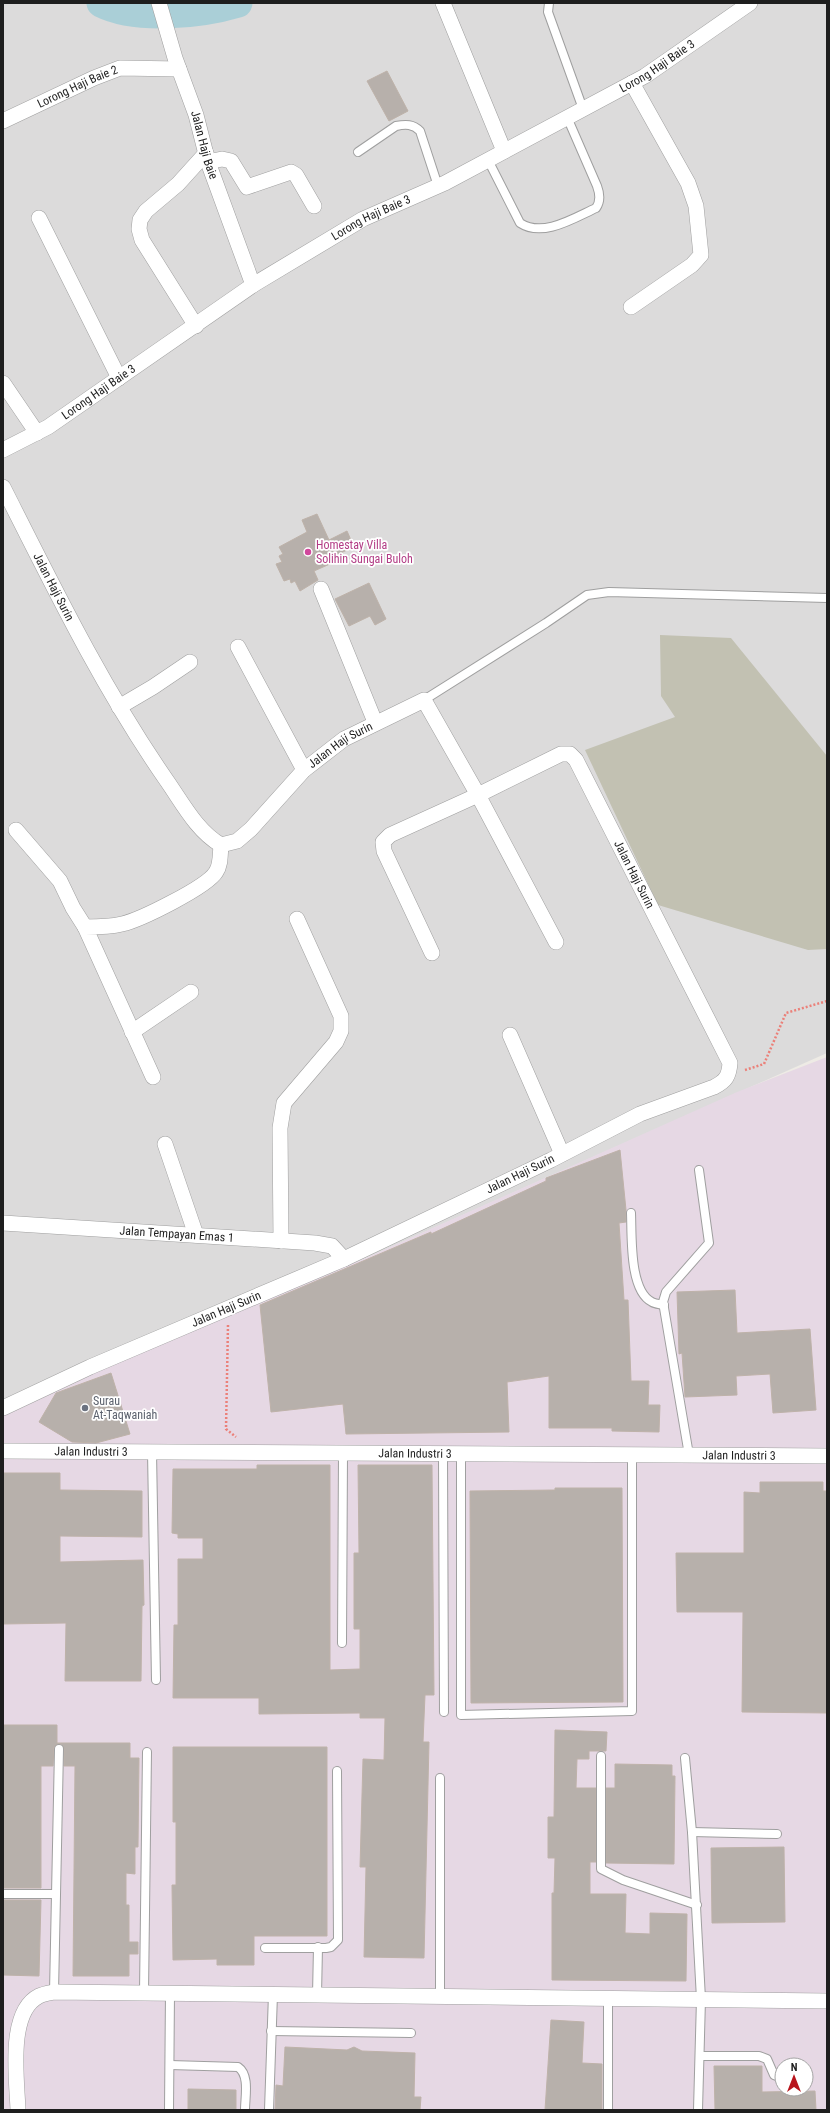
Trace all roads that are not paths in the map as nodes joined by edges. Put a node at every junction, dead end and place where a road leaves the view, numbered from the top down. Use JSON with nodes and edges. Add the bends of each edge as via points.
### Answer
{"nodes":[{"id":1,"x":159,"y":3,"type":"edge"},
{"id":2,"x":443,"y":3,"type":"edge"},
{"id":3,"x":549,"y":3,"type":"edge"},
{"id":4,"x":750,"y":3,"type":"edge"},
{"id":5,"x":177,"y":64,"type":"junction"},
{"id":6,"x":632,"y":83,"type":"junction"},
{"id":7,"x":583,"y":109,"type":"junction"},
{"id":8,"x":567,"y":118,"type":"junction"},
{"id":9,"x":3,"y":121,"type":"edge"},
{"id":10,"x":504,"y":151,"type":"junction"},
{"id":11,"x":358,"y":152,"type":"dead end"},
{"id":12,"x":207,"y":158,"type":"junction"},
{"id":13,"x":488,"y":160,"type":"junction"},
{"id":14,"x":438,"y":186,"type":"junction"},
{"id":15,"x":314,"y":206,"type":"dead end"},
{"id":16,"x":39,"y":218,"type":"dead end"},
{"id":17,"x":254,"y":285,"type":"junction"},
{"id":18,"x":631,"y":307,"type":"dead end"},
{"id":19,"x":196,"y":326,"type":"junction"},
{"id":20,"x":119,"y":378,"type":"junction"},
{"id":21,"x":3,"y":383,"type":"edge"},
{"id":22,"x":37,"y":433,"type":"junction"},
{"id":23,"x":3,"y":450,"type":"edge"},
{"id":24,"x":3,"y":487,"type":"edge"},
{"id":25,"x":321,"y":590,"type":"dead end"},
{"id":26,"x":827,"y":598,"type":"edge"},
{"id":27,"x":238,"y":647,"type":"dead end"},
{"id":28,"x":190,"y":662,"type":"dead end"},
{"id":29,"x":424,"y":700,"type":"junction"},
{"id":30,"x":119,"y":707,"type":"junction"},
{"id":31,"x":375,"y":722,"type":"junction"},
{"id":32,"x":304,"y":770,"type":"junction"},
{"id":33,"x":478,"y":795,"type":"junction"},
{"id":34,"x":16,"y":830,"type":"dead end"},
{"id":35,"x":221,"y":845,"type":"junction"},
{"id":36,"x":297,"y":919,"type":"dead end"},
{"id":37,"x":85,"y":927,"type":"junction"},
{"id":38,"x":556,"y":942,"type":"dead end"},
{"id":39,"x":432,"y":953,"type":"dead end"},
{"id":40,"x":191,"y":992,"type":"dead end"},
{"id":41,"x":132,"y":1032,"type":"junction"},
{"id":42,"x":510,"y":1034,"type":"dead end"},
{"id":43,"x":153,"y":1077,"type":"dead end"},
{"id":44,"x":165,"y":1144,"type":"dead end"},
{"id":45,"x":562,"y":1154,"type":"junction"},
{"id":46,"x":699,"y":1170,"type":"dead end"},
{"id":47,"x":631,"y":1213,"type":"dead end"},
{"id":48,"x":3,"y":1223,"type":"edge"},
{"id":49,"x":196,"y":1235,"type":"junction"},
{"id":50,"x":280,"y":1241,"type":"junction"},
{"id":51,"x":344,"y":1258,"type":"junction"},
{"id":52,"x":664,"y":1306,"type":"junction"},
{"id":53,"x":3,"y":1408,"type":"edge"},
{"id":54,"x":3,"y":1451,"type":"edge"},
{"id":55,"x":152,"y":1452,"type":"junction"},
{"id":56,"x":343,"y":1454,"type":"junction"},
{"id":57,"x":442,"y":1454,"type":"junction"},
{"id":58,"x":461,"y":1454,"type":"junction"},
{"id":59,"x":632,"y":1455,"type":"junction"},
{"id":60,"x":689,"y":1455,"type":"junction"},
{"id":61,"x":827,"y":1456,"type":"edge"},
{"id":62,"x":342,"y":1643,"type":"dead end"},
{"id":63,"x":156,"y":1680,"type":"dead end"},
{"id":64,"x":444,"y":1712,"type":"dead end"},
{"id":65,"x":59,"y":1749,"type":"dead end"},
{"id":66,"x":147,"y":1752,"type":"dead end"},
{"id":67,"x":601,"y":1756,"type":"dead end"},
{"id":68,"x":685,"y":1758,"type":"dead end"},
{"id":69,"x":337,"y":1771,"type":"dead end"},
{"id":70,"x":440,"y":1778,"type":"dead end"},
{"id":71,"x":692,"y":1832,"type":"junction"},
{"id":72,"x":777,"y":1834,"type":"dead end"},
{"id":73,"x":3,"y":1894,"type":"edge"},
{"id":74,"x":55,"y":1894,"type":"junction"},
{"id":75,"x":697,"y":1905,"type":"junction"},
{"id":76,"x":318,"y":1947,"type":"junction"},
{"id":77,"x":265,"y":1948,"type":"dead end"},
{"id":78,"x":54,"y":1992,"type":"junction"},
{"id":79,"x":144,"y":1993,"type":"junction"},
{"id":80,"x":170,"y":1993,"type":"junction"},
{"id":81,"x":273,"y":1994,"type":"junction"},
{"id":82,"x":317,"y":1995,"type":"junction"},
{"id":83,"x":440,"y":1996,"type":"junction"},
{"id":84,"x":608,"y":1998,"type":"junction"},
{"id":85,"x":701,"y":1999,"type":"junction"},
{"id":86,"x":827,"y":2001,"type":"edge"},
{"id":87,"x":272,"y":2031,"type":"junction"},
{"id":88,"x":411,"y":2033,"type":"dead end"},
{"id":89,"x":700,"y":2056,"type":"junction"},
{"id":90,"x":170,"y":2065,"type":"junction"},
{"id":91,"x":774,"y":2074,"type":"edge"},
{"id":92,"x":18,"y":2110,"type":"edge"},
{"id":93,"x":170,"y":2110,"type":"edge"},
{"id":94,"x":245,"y":2110,"type":"edge"},
{"id":95,"x":269,"y":2110,"type":"edge"},
{"id":96,"x":608,"y":2110,"type":"edge"},
{"id":97,"x":698,"y":2110,"type":"edge"}],
"edges":[{"from":1,"to":5,"type":"street","name":"Jalan Haji Baie"},
{"from":2,"to":10,"type":"street"},
{"from":3,"to":7,"type":"lane","via":[[548,12]]},
{"from":4,"to":6,"type":"street","name":"Lorong Haji Baie 3"},
{"from":5,"to":9,"type":"street","name":"Lorong Haji Baie 2","via":[[120,68]]},
{"from":5,"to":12,"type":"street","name":"Jalan Haji Baie","via":[[196,115]]},
{"from":6,"to":7,"type":"street","name":"Lorong Haji Baie 3"},
{"from":6,"to":18,"type":"street","via":[[688,183],[696,206],[701,255],[692,265]]},
{"from":7,"to":8,"type":"street","name":"Lorong Haji Baie 3"},
{"from":8,"to":10,"type":"street","name":"Lorong Haji Baie 3"},
{"from":8,"to":13,"type":"lane","via":[[597,186],[600,196],[596,208],[565,222],[537,229],[528,228],[520,223]]},
{"from":10,"to":13,"type":"street","name":"Lorong Haji Baie 3"},
{"from":11,"to":14,"type":"lane","via":[[396,126],[415,126],[420,131]]},
{"from":12,"to":15,"type":"street","via":[[231,161],[247,187],[291,172],[296,175]]},
{"from":12,"to":17,"type":"street","name":"Jalan Haji Baie"},
{"from":12,"to":19,"type":"street","via":[[146,211],[140,220],[139,229],[142,240]]},
{"from":13,"to":14,"type":"street","name":"Lorong Haji Baie 3"},
{"from":14,"to":17,"type":"street","name":"Lorong Haji Baie 3","via":[[363,218]]},
{"from":16,"to":20,"type":"street"},
{"from":17,"to":19,"type":"street","name":"Lorong Haji Baie 3"},
{"from":19,"to":20,"type":"street","name":"Lorong Haji Baie 3"},
{"from":20,"to":22,"type":"street","name":"Lorong Haji Baie 3"},
{"from":21,"to":22,"type":"street"},
{"from":22,"to":23,"type":"street","name":"Lorong Haji Baie 3"},
{"from":24,"to":30,"type":"street","name":"Jalan Haji Surin","via":[[88,655]]},
{"from":25,"to":31,"type":"street"},
{"from":26,"to":29,"type":"lane","via":[[608,592],[586,595]]},
{"from":27,"to":32,"type":"street"},
{"from":28,"to":30,"type":"street"},
{"from":29,"to":31,"type":"street","name":"Jalan Haji Surin"},
{"from":29,"to":33,"type":"street"},
{"from":30,"to":35,"type":"street","name":"Jalan Haji Surin","via":[[198,826],[209,838]]},
{"from":31,"to":32,"type":"street","name":"Jalan Haji Surin","via":[[344,738]]},
{"from":32,"to":35,"type":"street","name":"Jalan Haji Surin","via":[[237,841]]},
{"from":33,"to":38,"type":"street"},
{"from":33,"to":39,"type":"street","via":[[390,835],[383,842],[384,851]]},
{"from":33,"to":45,"type":"street","name":"Jalan Haji Surin","via":[[560,754],[574,756],[730,1063],[730,1074],[723,1082],[640,1114]]},
{"from":34,"to":37,"type":"street","via":[[60,881]]},
{"from":35,"to":37,"type":"street","via":[[216,872],[211,878],[180,897],[142,918],[123,924]]},
{"from":36,"to":50,"type":"street","via":[[341,1016],[341,1031],[336,1042],[284,1103],[280,1128]]},
{"from":37,"to":41,"type":"street"},
{"from":40,"to":41,"type":"street"},
{"from":41,"to":43,"type":"street"},
{"from":42,"to":45,"type":"street"},
{"from":44,"to":49,"type":"street"},
{"from":45,"to":51,"type":"street","name":"Jalan Haji Surin"},
{"from":46,"to":52,"type":"lane","via":[[709,1244],[666,1292]]},
{"from":47,"to":52,"type":"lane","via":[[636,1279],[651,1302]]},
{"from":48,"to":49,"type":"street","name":"Jalan Tempayan Emas 1"},
{"from":49,"to":50,"type":"street","name":"Jalan Tempayan Emas 1"},
{"from":50,"to":51,"type":"street","name":"Jalan Tempayan Emas 1","via":[[328,1245],[336,1248]]},
{"from":51,"to":53,"type":"street","name":"Jalan Haji Surin","via":[[90,1367]]},
{"from":52,"to":60,"type":"lane"},
{"from":54,"to":55,"type":"street","name":"Jalan Industri 3"},
{"from":55,"to":56,"type":"street","name":"Jalan Industri 3"},
{"from":55,"to":63,"type":"lane"},
{"from":56,"to":57,"type":"street","name":"Jalan Industri 3"},
{"from":56,"to":62,"type":"lane"},
{"from":57,"to":58,"type":"street","name":"Jalan Industri 3"},
{"from":57,"to":64,"type":"lane"},
{"from":58,"to":59,"type":"street","name":"Jalan Industri 3"},
{"from":58,"to":59,"type":"lane","via":[[461,1715],[632,1711]]},
{"from":59,"to":60,"type":"street","name":"Jalan Industri 3"},
{"from":60,"to":61,"type":"street","name":"Jalan Industri 3"},
{"from":65,"to":74,"type":"lane"},
{"from":66,"to":79,"type":"lane"},
{"from":67,"to":75,"type":"lane","via":[[601,1869],[623,1880]]},
{"from":68,"to":71,"type":"lane"},
{"from":69,"to":76,"type":"lane","via":[[338,1940],[331,1947]]},
{"from":70,"to":83,"type":"lane"},
{"from":71,"to":72,"type":"lane"},
{"from":71,"to":75,"type":"lane"},
{"from":73,"to":74,"type":"lane"},
{"from":74,"to":78,"type":"lane"},
{"from":75,"to":85,"type":"lane"},
{"from":76,"to":77,"type":"lane"},
{"from":76,"to":82,"type":"lane"},
{"from":78,"to":79,"type":"street"},
{"from":78,"to":92,"type":"street","via":[[38,1997],[26,2008],[18,2024]]},
{"from":79,"to":80,"type":"street"},
{"from":80,"to":81,"type":"street"},
{"from":80,"to":90,"type":"lane"},
{"from":81,"to":82,"type":"street"},
{"from":81,"to":87,"type":"lane"},
{"from":82,"to":83,"type":"street"},
{"from":83,"to":84,"type":"street"},
{"from":84,"to":85,"type":"street"},
{"from":84,"to":96,"type":"lane"},
{"from":85,"to":86,"type":"street"},
{"from":85,"to":89,"type":"lane"},
{"from":87,"to":88,"type":"lane"},
{"from":87,"to":95,"type":"lane"},
{"from":89,"to":91,"type":"lane","via":[[759,2056],[767,2059]]},
{"from":89,"to":97,"type":"lane"},
{"from":90,"to":93,"type":"lane"},
{"from":90,"to":94,"type":"lane","via":[[242,2069],[245,2077]]}]}
